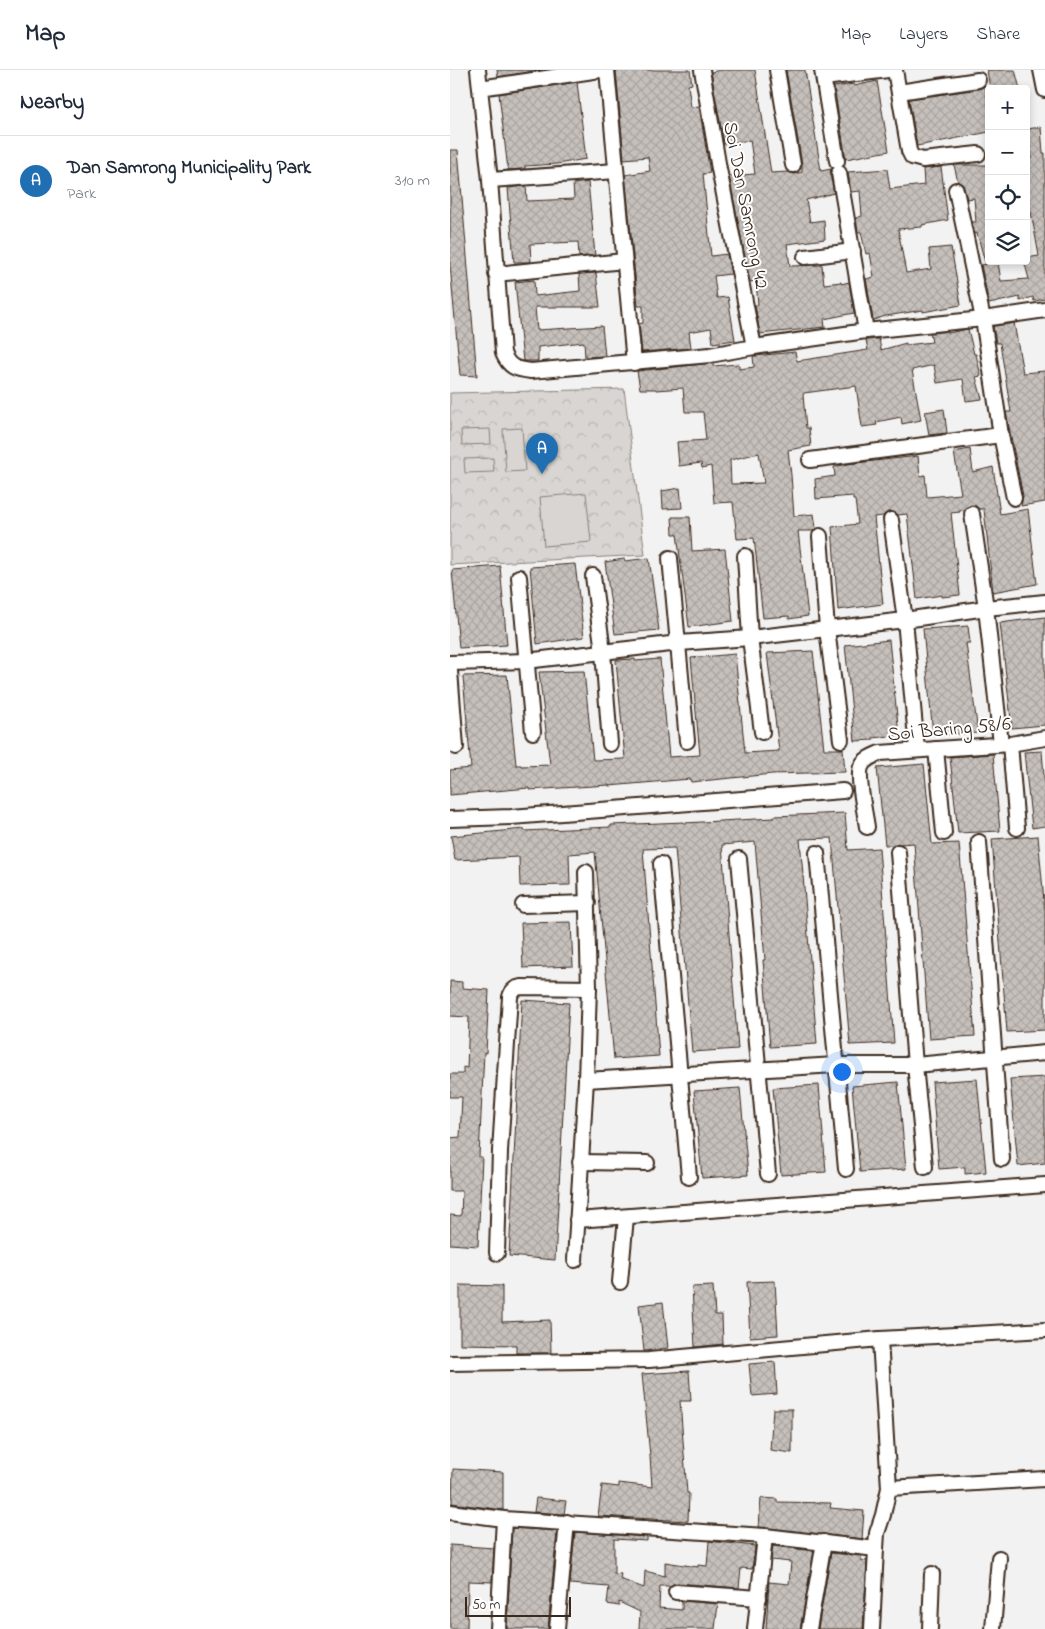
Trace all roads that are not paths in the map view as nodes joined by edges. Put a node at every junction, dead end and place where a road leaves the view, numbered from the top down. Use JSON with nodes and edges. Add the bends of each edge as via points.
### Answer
{"nodes":[{"id":1,"x":478,"y":70,"type":"edge"},
{"id":2,"x":600,"y":70,"type":"edge"},
{"id":3,"x":607,"y":70,"type":"edge"},
{"id":4,"x":702,"y":70,"type":"edge"},
{"id":5,"x":777,"y":70,"type":"edge"},
{"id":6,"x":888,"y":70,"type":"edge"},
{"id":7,"x":895,"y":70,"type":"edge"},
{"id":8,"x":1041,"y":70,"type":"edge"},
{"id":9,"x":823,"y":74,"type":"edge"},
{"id":10,"x":978,"y":80,"type":"dead end"},
{"id":11,"x":480,"y":88,"type":"junction"},
{"id":12,"x":1045,"y":90,"type":"edge"},
{"id":13,"x":899,"y":92,"type":"junction"},
{"id":14,"x":978,"y":154,"type":"dead end"},
{"id":15,"x":793,"y":165,"type":"dead end"},
{"id":16,"x":616,"y":171,"type":"junction"},
{"id":17,"x":490,"y":180,"type":"junction"},
{"id":18,"x":956,"y":190,"type":"dead end"},
{"id":19,"x":853,"y":251,"type":"junction"},
{"id":20,"x":805,"y":257,"type":"dead end"},
{"id":21,"x":624,"y":261,"type":"junction"},
{"id":22,"x":496,"y":274,"type":"junction"},
{"id":23,"x":1045,"y":310,"type":"edge"},
{"id":24,"x":983,"y":319,"type":"junction"},
{"id":25,"x":866,"y":331,"type":"junction"},
{"id":26,"x":754,"y":347,"type":"junction"},
{"id":27,"x":634,"y":363,"type":"junction"},
{"id":28,"x":1001,"y":435,"type":"junction"},
{"id":29,"x":810,"y":460,"type":"dead end"},
{"id":30,"x":1014,"y":498,"type":"dead end"},
{"id":31,"x":972,"y":514,"type":"dead end"},
{"id":32,"x":891,"y":520,"type":"dead end"},
{"id":33,"x":820,"y":536,"type":"dead end"},
{"id":34,"x":745,"y":556,"type":"dead end"},
{"id":35,"x":670,"y":558,"type":"dead end"},
{"id":36,"x":593,"y":576,"type":"dead end"},
{"id":37,"x":519,"y":577,"type":"dead end"},
{"id":38,"x":1045,"y":602,"type":"edge"},
{"id":39,"x":986,"y":608,"type":"junction"},
{"id":40,"x":906,"y":620,"type":"junction"},
{"id":41,"x":827,"y":629,"type":"junction"},
{"id":42,"x":750,"y":638,"type":"junction"},
{"id":43,"x":679,"y":643,"type":"junction"},
{"id":44,"x":603,"y":652,"type":"junction"},
{"id":45,"x":526,"y":661,"type":"junction"},
{"id":46,"x":450,"y":663,"type":"edge"},
{"id":47,"x":450,"y":670,"type":"edge"},
{"id":48,"x":533,"y":732,"type":"dead end"},
{"id":49,"x":762,"y":732,"type":"dead end"},
{"id":50,"x":1045,"y":738,"type":"edge"},
{"id":51,"x":841,"y":740,"type":"dead end"},
{"id":52,"x":686,"y":741,"type":"dead end"},
{"id":53,"x":610,"y":744,"type":"dead end"},
{"id":54,"x":1005,"y":744,"type":"junction"},
{"id":55,"x":456,"y":748,"type":"dead end"},
{"id":56,"x":917,"y":749,"type":"junction"},
{"id":57,"x":936,"y":749,"type":"junction"},
{"id":58,"x":843,"y":791,"type":"dead end"},
{"id":59,"x":450,"y":819,"type":"edge"},
{"id":60,"x":867,"y":827,"type":"dead end"},
{"id":61,"x":1016,"y":828,"type":"dead end"},
{"id":62,"x":944,"y":833,"type":"dead end"},
{"id":63,"x":978,"y":842,"type":"dead end"},
{"id":64,"x":898,"y":852,"type":"dead end"},
{"id":65,"x":817,"y":853,"type":"dead end"},
{"id":66,"x":739,"y":859,"type":"dead end"},
{"id":67,"x":661,"y":864,"type":"dead end"},
{"id":68,"x":586,"y":872,"type":"dead end"},
{"id":69,"x":588,"y":903,"type":"junction"},
{"id":70,"x":523,"y":905,"type":"dead end"},
{"id":71,"x":589,"y":988,"type":"junction"},
{"id":72,"x":1045,"y":1053,"type":"edge"},
{"id":73,"x":994,"y":1058,"type":"junction"},
{"id":74,"x":836,"y":1065,"type":"junction"},
{"id":75,"x":915,"y":1065,"type":"junction"},
{"id":76,"x":758,"y":1071,"type":"junction"},
{"id":77,"x":680,"y":1075,"type":"junction"},
{"id":78,"x":586,"y":1080,"type":"junction"},
{"id":79,"x":1002,"y":1159,"type":"dead end"},
{"id":80,"x":580,"y":1162,"type":"junction"},
{"id":81,"x":647,"y":1163,"type":"dead end"},
{"id":82,"x":925,"y":1167,"type":"dead end"},
{"id":83,"x":846,"y":1170,"type":"dead end"},
{"id":84,"x":768,"y":1174,"type":"dead end"},
{"id":85,"x":689,"y":1177,"type":"dead end"},
{"id":86,"x":1045,"y":1185,"type":"edge"},
{"id":87,"x":626,"y":1216,"type":"junction"},
{"id":88,"x":577,"y":1220,"type":"junction"},
{"id":89,"x":497,"y":1253,"type":"dead end"},
{"id":90,"x":575,"y":1260,"type":"dead end"},
{"id":91,"x":620,"y":1282,"type":"dead end"},
{"id":92,"x":1045,"y":1330,"type":"edge"},
{"id":93,"x":880,"y":1339,"type":"junction"},
{"id":94,"x":450,"y":1363,"type":"edge"},
{"id":95,"x":1045,"y":1479,"type":"edge"},
{"id":96,"x":889,"y":1488,"type":"junction"},
{"id":97,"x":450,"y":1512,"type":"edge"},
{"id":98,"x":504,"y":1519,"type":"junction"},
{"id":99,"x":567,"y":1522,"type":"junction"},
{"id":100,"x":765,"y":1536,"type":"junction"},
{"id":101,"x":824,"y":1542,"type":"junction"},
{"id":102,"x":876,"y":1549,"type":"junction"},
{"id":103,"x":999,"y":1558,"type":"dead end"},
{"id":104,"x":932,"y":1574,"type":"dead end"},
{"id":105,"x":676,"y":1592,"type":"dead end"},
{"id":106,"x":759,"y":1598,"type":"junction"},
{"id":107,"x":498,"y":1629,"type":"edge"},
{"id":108,"x":557,"y":1629,"type":"edge"},
{"id":109,"x":755,"y":1629,"type":"edge"},
{"id":110,"x":809,"y":1629,"type":"edge"},
{"id":111,"x":872,"y":1629,"type":"edge"},
{"id":112,"x":930,"y":1629,"type":"edge"},
{"id":113,"x":993,"y":1629,"type":"edge"}],
"edges":[{"from":1,"to":11,"type":"street"},
{"from":2,"to":11,"type":"street"},
{"from":3,"to":16,"type":"street"},
{"from":4,"to":26,"type":"street","name":"Soi Dan Samrong 42"},
{"from":5,"to":15,"type":"street"},
{"from":6,"to":9,"type":"street"},
{"from":7,"to":13,"type":"street"},
{"from":8,"to":12,"type":"street"},
{"from":9,"to":19,"type":"street"},
{"from":10,"to":13,"type":"street"},
{"from":11,"to":17,"type":"street"},
{"from":13,"to":14,"type":"street","via":[[912,157],[923,160]]},
{"from":16,"to":17,"type":"street"},
{"from":16,"to":21,"type":"street"},
{"from":17,"to":22,"type":"street"},
{"from":18,"to":24,"type":"street"},
{"from":19,"to":20,"type":"street"},
{"from":19,"to":25,"type":"street"},
{"from":21,"to":22,"type":"street"},
{"from":21,"to":27,"type":"street"},
{"from":22,"to":27,"type":"street","via":[[503,353],[507,362],[516,369],[531,371]]},
{"from":23,"to":24,"type":"street"},
{"from":24,"to":25,"type":"street"},
{"from":24,"to":28,"type":"street"},
{"from":25,"to":26,"type":"street"},
{"from":26,"to":27,"type":"street","via":[[710,356]]},
{"from":28,"to":29,"type":"street"},
{"from":28,"to":30,"type":"street"},
{"from":31,"to":39,"type":"street"},
{"from":32,"to":40,"type":"street"},
{"from":33,"to":41,"type":"street"},
{"from":34,"to":42,"type":"street"},
{"from":35,"to":43,"type":"street"},
{"from":36,"to":44,"type":"street"},
{"from":37,"to":45,"type":"street"},
{"from":38,"to":39,"type":"street"},
{"from":39,"to":40,"type":"street"},
{"from":39,"to":54,"type":"street"},
{"from":40,"to":41,"type":"street"},
{"from":40,"to":56,"type":"street"},
{"from":41,"to":42,"type":"street"},
{"from":41,"to":51,"type":"street"},
{"from":42,"to":43,"type":"street"},
{"from":42,"to":49,"type":"street"},
{"from":43,"to":44,"type":"street"},
{"from":43,"to":52,"type":"street"},
{"from":44,"to":45,"type":"street"},
{"from":44,"to":53,"type":"street"},
{"from":45,"to":46,"type":"street"},
{"from":45,"to":48,"type":"street"},
{"from":47,"to":55,"type":"street"},
{"from":50,"to":54,"type":"street","name":"Soi Baring 58/6"},
{"from":54,"to":57,"type":"street","name":"Soi Baring 58/6"},
{"from":54,"to":61,"type":"street"},
{"from":56,"to":57,"type":"street","name":"Soi Baring 58/6"},
{"from":56,"to":60,"type":"street","name":"Soi Baring 58/6","via":[[880,753],[861,765]]},
{"from":57,"to":62,"type":"street"},
{"from":58,"to":59,"type":"street"},
{"from":63,"to":73,"type":"street"},
{"from":64,"to":75,"type":"street"},
{"from":65,"to":74,"type":"street"},
{"from":66,"to":76,"type":"street"},
{"from":67,"to":77,"type":"street"},
{"from":68,"to":69,"type":"street"},
{"from":69,"to":70,"type":"street"},
{"from":69,"to":71,"type":"street"},
{"from":71,"to":78,"type":"street"},
{"from":71,"to":89,"type":"street","via":[[522,987],[512,991],[500,1151]]},
{"from":72,"to":73,"type":"street"},
{"from":73,"to":75,"type":"street"},
{"from":73,"to":79,"type":"street"},
{"from":74,"to":75,"type":"street"},
{"from":74,"to":76,"type":"street"},
{"from":74,"to":83,"type":"street"},
{"from":75,"to":82,"type":"street"},
{"from":76,"to":77,"type":"street"},
{"from":76,"to":84,"type":"street"},
{"from":77,"to":78,"type":"street"},
{"from":77,"to":85,"type":"street"},
{"from":78,"to":80,"type":"street"},
{"from":80,"to":81,"type":"street"},
{"from":80,"to":88,"type":"street"},
{"from":86,"to":87,"type":"street"},
{"from":87,"to":88,"type":"street"},
{"from":87,"to":91,"type":"street"},
{"from":88,"to":90,"type":"street"},
{"from":92,"to":93,"type":"street"},
{"from":93,"to":94,"type":"street","via":[[649,1360]]},
{"from":93,"to":96,"type":"street"},
{"from":95,"to":96,"type":"street"},
{"from":96,"to":102,"type":"street"},
{"from":97,"to":98,"type":"street"},
{"from":98,"to":99,"type":"street"},
{"from":98,"to":107,"type":"street"},
{"from":99,"to":100,"type":"street"},
{"from":99,"to":108,"type":"street"},
{"from":100,"to":101,"type":"street"},
{"from":100,"to":106,"type":"street"},
{"from":101,"to":102,"type":"street"},
{"from":101,"to":110,"type":"street"},
{"from":102,"to":111,"type":"street"},
{"from":103,"to":113,"type":"street"},
{"from":104,"to":112,"type":"street"},
{"from":105,"to":106,"type":"street"},
{"from":106,"to":109,"type":"street"}]}
